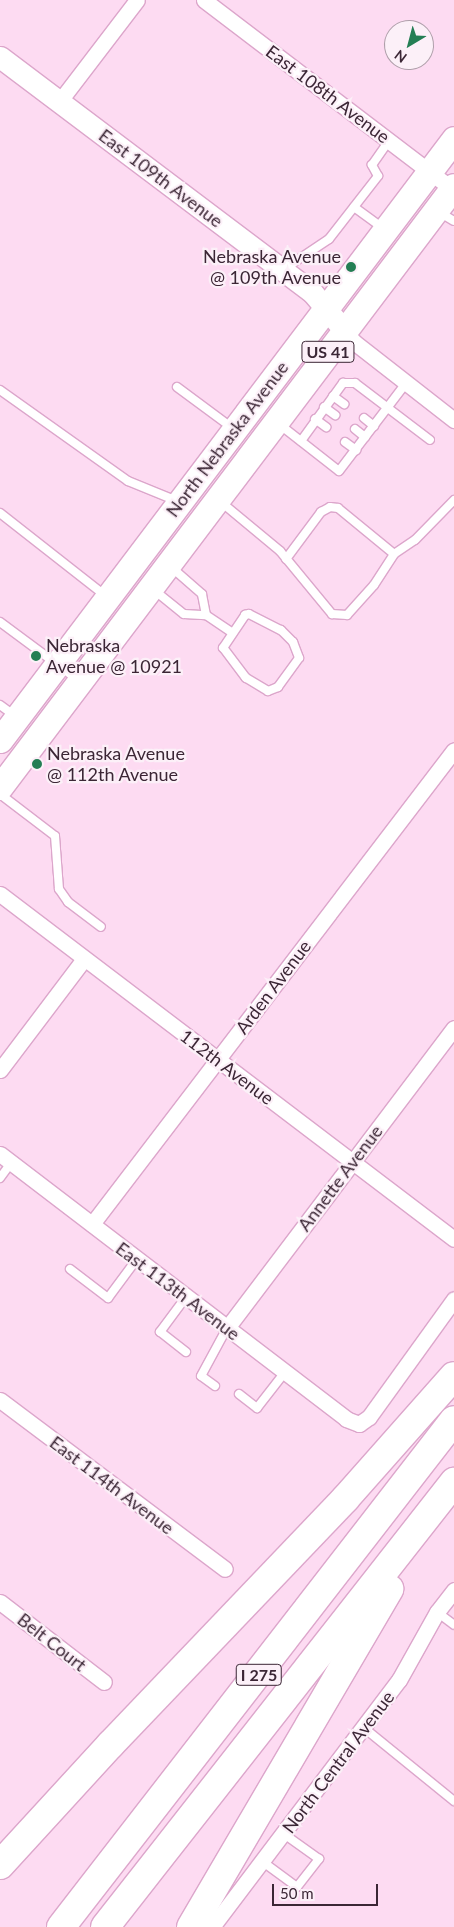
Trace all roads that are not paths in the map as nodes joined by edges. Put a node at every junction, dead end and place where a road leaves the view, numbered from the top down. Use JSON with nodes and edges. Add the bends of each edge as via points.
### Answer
{"nodes":[{"id":1,"x":137,"y":0,"type":"edge"},
{"id":2,"x":204,"y":0,"type":"edge"},
{"id":3,"x":0,"y":57,"type":"edge"},
{"id":4,"x":60,"y":102,"type":"junction"},
{"id":5,"x":454,"y":139,"type":"edge"},
{"id":6,"x":389,"y":141,"type":"junction"},
{"id":7,"x":429,"y":172,"type":"junction"},
{"id":8,"x":453,"y":188,"type":"edge"},
{"id":9,"x":354,"y":207,"type":"junction"},
{"id":10,"x":445,"y":215,"type":"edge"},
{"id":11,"x":385,"y":230,"type":"junction"},
{"id":12,"x":286,"y":272,"type":"junction"},
{"id":13,"x":326,"y":308,"type":"junction"},
{"id":14,"x":344,"y":330,"type":"junction"},
{"id":15,"x":406,"y":383,"type":"junction"},
{"id":16,"x":177,"y":387,"type":"dead end"},
{"id":17,"x":0,"y":390,"type":"edge"},
{"id":18,"x":334,"y":396,"type":"junction"},
{"id":19,"x":344,"y":404,"type":"dead end"},
{"id":20,"x":324,"y":407,"type":"junction"},
{"id":21,"x":388,"y":407,"type":"junction"},
{"id":22,"x":335,"y":415,"type":"dead end"},
{"id":23,"x":364,"y":418,"type":"dead end"},
{"id":24,"x":315,"y":419,"type":"junction"},
{"id":25,"x":454,"y":420,"type":"edge"},
{"id":26,"x":276,"y":422,"type":"junction"},
{"id":27,"x":374,"y":426,"type":"junction"},
{"id":28,"x":326,"y":427,"type":"dead end"},
{"id":29,"x":355,"y":429,"type":"dead end"},
{"id":30,"x":234,"y":430,"type":"junction"},
{"id":31,"x":365,"y":437,"type":"junction"},
{"id":32,"x":430,"y":440,"type":"dead end"},
{"id":33,"x":300,"y":441,"type":"junction"},
{"id":34,"x":345,"y":442,"type":"dead end"},
{"id":35,"x":356,"y":450,"type":"junction"},
{"id":36,"x":217,"y":499,"type":"junction"},
{"id":37,"x":454,"y":500,"type":"edge"},
{"id":38,"x":179,"y":502,"type":"junction"},
{"id":39,"x":0,"y":513,"type":"edge"},
{"id":40,"x":202,"y":519,"type":"junction"},
{"id":41,"x":394,"y":554,"type":"junction"},
{"id":42,"x":286,"y":559,"type":"junction"},
{"id":43,"x":168,"y":564,"type":"junction"},
{"id":44,"x":151,"y":587,"type":"junction"},
{"id":45,"x":107,"y":598,"type":"junction"},
{"id":46,"x":206,"y":615,"type":"junction"},
{"id":47,"x":0,"y":622,"type":"edge"},
{"id":48,"x":233,"y":633,"type":"junction"},
{"id":49,"x":57,"y":664,"type":"junction"},
{"id":50,"x":79,"y":681,"type":"junction"},
{"id":51,"x":8,"y":711,"type":"edge"},
{"id":52,"x":0,"y":740,"type":"edge"},
{"id":53,"x":454,"y":750,"type":"edge"},
{"id":54,"x":0,"y":787,"type":"edge"},
{"id":55,"x":0,"y":794,"type":"edge"},
{"id":56,"x":0,"y":894,"type":"edge"},
{"id":57,"x":101,"y":927,"type":"dead end"},
{"id":58,"x":84,"y":959,"type":"junction"},
{"id":59,"x":454,"y":1028,"type":"edge"},
{"id":60,"x":218,"y":1060,"type":"junction"},
{"id":61,"x":0,"y":1070,"type":"edge"},
{"id":62,"x":6,"y":1158,"type":"edge"},
{"id":63,"x":353,"y":1162,"type":"junction"},
{"id":64,"x":0,"y":1178,"type":"edge"},
{"id":65,"x":92,"y":1224,"type":"junction"},
{"id":66,"x":454,"y":1239,"type":"edge"},
{"id":67,"x":137,"y":1259,"type":"junction"},
{"id":68,"x":70,"y":1269,"type":"dead end"},
{"id":69,"x":186,"y":1297,"type":"junction"},
{"id":70,"x":454,"y":1299,"type":"edge"},
{"id":71,"x":227,"y":1328,"type":"junction"},
{"id":72,"x":186,"y":1352,"type":"dead end"},
{"id":73,"x":285,"y":1372,"type":"junction"},
{"id":74,"x":454,"y":1376,"type":"edge"},
{"id":75,"x":215,"y":1386,"type":"dead end"},
{"id":76,"x":239,"y":1394,"type":"dead end"},
{"id":77,"x":0,"y":1400,"type":"edge"},
{"id":78,"x":454,"y":1420,"type":"edge"},
{"id":79,"x":446,"y":1492,"type":"edge"},
{"id":80,"x":225,"y":1570,"type":"dead end"},
{"id":81,"x":454,"y":1590,"type":"edge"},
{"id":82,"x":0,"y":1602,"type":"edge"},
{"id":83,"x":436,"y":1612,"type":"junction"},
{"id":84,"x":454,"y":1625,"type":"edge"},
{"id":85,"x":104,"y":1682,"type":"dead end"},
{"id":86,"x":364,"y":1728,"type":"junction"},
{"id":87,"x":454,"y":1801,"type":"edge"},
{"id":88,"x":284,"y":1834,"type":"junction"},
{"id":89,"x":263,"y":1862,"type":"junction"},
{"id":90,"x":0,"y":1865,"type":"edge"},
{"id":91,"x":61,"y":1927,"type":"edge"},
{"id":92,"x":105,"y":1927,"type":"edge"},
{"id":93,"x":191,"y":1927,"type":"edge"},
{"id":94,"x":212,"y":1927,"type":"edge"}],
"edges":[{"from":1,"to":4,"type":"street"},
{"from":2,"to":6,"type":"street","name":"East 108th Avenue"},
{"from":3,"to":4,"type":"street","name":"East 109th Avenue"},
{"from":4,"to":12,"type":"street","name":"East 109th Avenue"},
{"from":5,"to":7,"type":"main road","name":"North Nebraska Avenue","number":"US 41"},
{"from":6,"to":7,"type":"street","name":"East 108th Avenue"},
{"from":6,"to":9,"type":"lane","via":[[372,165],[378,176]]},
{"from":7,"to":8,"type":"street","name":"East 108th Avenue"},
{"from":7,"to":11,"type":"main road","name":"North Nebraska Avenue","number":"US 41"},
{"from":8,"to":10,"type":"main road","name":"North Nebraska Avenue","number":"US 41"},
{"from":9,"to":11,"type":"lane"},
{"from":9,"to":12,"type":"lane","via":[[330,239],[293,263]]},
{"from":10,"to":14,"type":"main road","name":"North Nebraska Avenue","number":"US 41"},
{"from":11,"to":13,"type":"main road","name":"North Nebraska Avenue","number":"US 41"},
{"from":12,"to":13,"type":"street","name":"East 109th Avenue","via":[[312,292]]},
{"from":13,"to":14,"type":"street","name":"East 109th Avenue"},
{"from":13,"to":30,"type":"main road","name":"North Nebraska Avenue","number":"US 41"},
{"from":14,"to":15,"type":"street","name":"East 109th Avenue","via":[[354,342]]},
{"from":14,"to":26,"type":"main road","name":"North Nebraska Avenue","number":"US 41"},
{"from":15,"to":21,"type":"lane"},
{"from":15,"to":25,"type":"street","name":"East 109th Avenue"},
{"from":16,"to":30,"type":"lane"},
{"from":17,"to":38,"type":"lane","via":[[128,481]]},
{"from":18,"to":19,"type":"lane"},
{"from":18,"to":20,"type":"lane"},
{"from":18,"to":21,"type":"lane","via":[[342,383],[355,383]]},
{"from":20,"to":22,"type":"lane"},
{"from":20,"to":24,"type":"lane"},
{"from":21,"to":27,"type":"lane"},
{"from":21,"to":32,"type":"lane"},
{"from":23,"to":27,"type":"lane"},
{"from":24,"to":28,"type":"lane"},
{"from":24,"to":33,"type":"lane"},
{"from":26,"to":33,"type":"lane"},
{"from":26,"to":36,"type":"main road","name":"North Nebraska Avenue","number":"US 41"},
{"from":27,"to":31,"type":"lane"},
{"from":29,"to":31,"type":"lane"},
{"from":30,"to":38,"type":"main road","name":"North Nebraska Avenue","number":"US 41"},
{"from":31,"to":35,"type":"lane"},
{"from":33,"to":35,"type":"lane","via":[[340,471]]},
{"from":34,"to":35,"type":"lane"},
{"from":36,"to":40,"type":"main road","name":"North Nebraska Avenue","number":"US 41"},
{"from":36,"to":42,"type":"lane"},
{"from":37,"to":41,"type":"lane","via":[[415,540]]},
{"from":38,"to":40,"type":"main road"},
{"from":38,"to":45,"type":"main road","name":"North Nebraska Avenue","number":"US 41"},
{"from":39,"to":45,"type":"lane"},
{"from":40,"to":43,"type":"main road","name":"North Nebraska Avenue","number":"US 41"},
{"from":41,"to":42,"type":"lane","via":[[338,508],[330,507],[321,512]]},
{"from":41,"to":42,"type":"lane","via":[[374,585],[347,616],[332,614]]},
{"from":43,"to":44,"type":"main road","name":"North Nebraska Avenue","number":"US 41"},
{"from":43,"to":46,"type":"lane","via":[[202,594]]},
{"from":44,"to":46,"type":"lane","via":[[184,614]]},
{"from":44,"to":50,"type":"main road","name":"North Nebraska Avenue","number":"US 41"},
{"from":45,"to":49,"type":"main road","name":"North Nebraska Avenue","number":"US 41"},
{"from":46,"to":48,"type":"lane"},
{"from":47,"to":49,"type":"lane"},
{"from":48,"to":48,"type":"lane","via":[[223,648],[230,660],[246,678],[268,691],[278,687],[299,658],[293,642],[281,630],[249,614]]},
{"from":49,"to":50,"type":"lane"},
{"from":49,"to":51,"type":"main road","name":"North Nebraska Avenue","number":"US 41"},
{"from":50,"to":54,"type":"main road","name":"North Nebraska Avenue","number":"US 41"},
{"from":51,"to":52,"type":"main road","name":"North Nebraska Avenue","number":"US 41"},
{"from":53,"to":60,"type":"street","name":"Arden Avenue"},
{"from":55,"to":57,"type":"lane","via":[[55,836],[60,889],[68,902]]},
{"from":56,"to":58,"type":"street","name":"112th Avenue"},
{"from":58,"to":60,"type":"street","name":"112th Avenue"},
{"from":58,"to":61,"type":"street"},
{"from":59,"to":63,"type":"street","name":"Annette Avenue"},
{"from":60,"to":63,"type":"street","name":"112th Avenue"},
{"from":60,"to":65,"type":"street","name":"Arden Avenue"},
{"from":62,"to":64,"type":"lane"},
{"from":62,"to":65,"type":"street","name":"East 113th Avenue"},
{"from":63,"to":66,"type":"street","name":"112th Avenue"},
{"from":63,"to":71,"type":"street","name":"Annette Avenue"},
{"from":65,"to":67,"type":"street","name":"East 113th Avenue"},
{"from":67,"to":68,"type":"lane","via":[[108,1298]]},
{"from":67,"to":69,"type":"street","name":"East 113th Avenue"},
{"from":69,"to":71,"type":"street","name":"East 113th Avenue"},
{"from":69,"to":72,"type":"lane","via":[[160,1332]]},
{"from":70,"to":73,"type":"street","name":"East 113th Avenue","via":[[369,1417],[359,1424],[346,1419]]},
{"from":71,"to":73,"type":"street","name":"East 113th Avenue"},
{"from":71,"to":75,"type":"lane","via":[[201,1376]]},
{"from":73,"to":76,"type":"lane","via":[[258,1408]]},
{"from":74,"to":90,"type":"highway","via":[[345,1499],[110,1744]]},
{"from":77,"to":80,"type":"street","name":"East 114th Avenue"},
{"from":78,"to":91,"type":"highway","number":"I 275"},
{"from":79,"to":92,"type":"highway","number":"I 275"},
{"from":79,"to":93,"type":"highway"},
{"from":81,"to":83,"type":"street","name":"North Central Avenue"},
{"from":82,"to":85,"type":"street","name":"Belt Court"},
{"from":83,"to":84,"type":"lane"},
{"from":83,"to":86,"type":"street","name":"North Central Avenue","via":[[399,1680]]},
{"from":86,"to":87,"type":"lane"},
{"from":86,"to":88,"type":"street","name":"North Central Avenue"},
{"from":88,"to":89,"type":"street","name":"North Central Avenue"},
{"from":88,"to":89,"type":"lane","via":[[318,1859],[297,1887]]},
{"from":89,"to":94,"type":"street","name":"North Central Avenue"}]}
